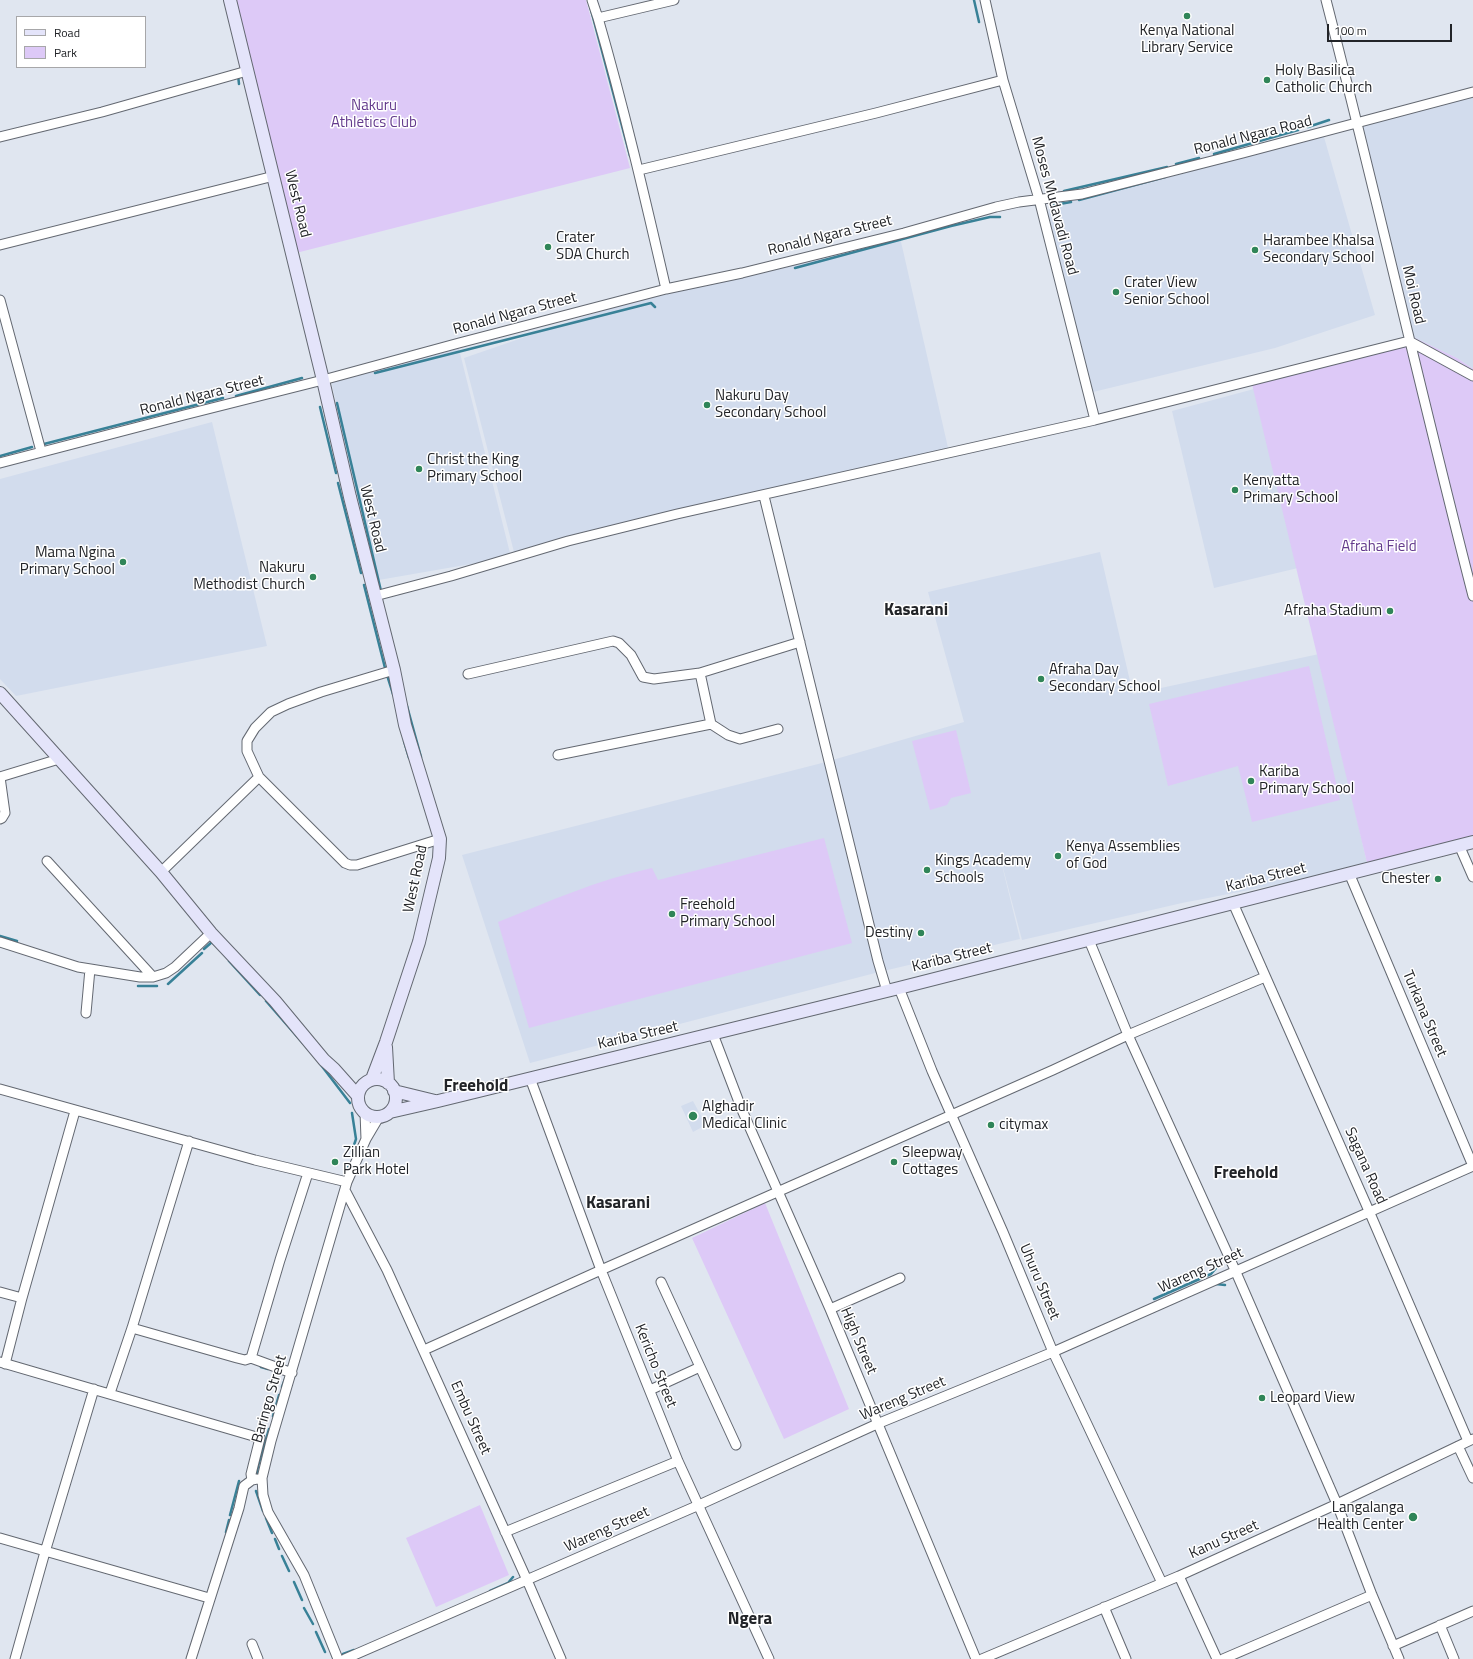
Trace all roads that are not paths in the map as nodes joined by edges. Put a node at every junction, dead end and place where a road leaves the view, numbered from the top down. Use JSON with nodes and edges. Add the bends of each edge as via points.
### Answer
{"nodes":[{"id":1,"x":230,"y":0,"type":"edge"},
{"id":2,"x":592,"y":0,"type":"edge"},
{"id":3,"x":674,"y":0,"type":"edge"},
{"id":4,"x":985,"y":0,"type":"edge"},
{"id":5,"x":1326,"y":0,"type":"edge"},
{"id":6,"x":598,"y":18,"type":"junction"},
{"id":7,"x":247,"y":71,"type":"junction"},
{"id":8,"x":1003,"y":80,"type":"junction"},
{"id":9,"x":1473,"y":92,"type":"edge"},
{"id":10,"x":1358,"y":123,"type":"junction"},
{"id":11,"x":0,"y":137,"type":"edge"},
{"id":12,"x":638,"y":170,"type":"junction"},
{"id":13,"x":274,"y":176,"type":"junction"},
{"id":14,"x":1039,"y":199,"type":"junction"},
{"id":15,"x":0,"y":245,"type":"edge"},
{"id":16,"x":666,"y":289,"type":"junction"},
{"id":17,"x":0,"y":300,"type":"edge"},
{"id":18,"x":1409,"y":341,"type":"junction"},
{"id":19,"x":1473,"y":376,"type":"edge"},
{"id":20,"x":323,"y":380,"type":"junction"},
{"id":21,"x":1096,"y":420,"type":"junction"},
{"id":22,"x":41,"y":452,"type":"junction"},
{"id":23,"x":0,"y":463,"type":"edge"},
{"id":24,"x":764,"y":496,"type":"junction"},
{"id":25,"x":375,"y":596,"type":"junction"},
{"id":26,"x":1473,"y":596,"type":"edge"},
{"id":27,"x":800,"y":642,"type":"junction"},
{"id":28,"x":394,"y":670,"type":"junction"},
{"id":29,"x":700,"y":673,"type":"junction"},
{"id":30,"x":468,"y":674,"type":"dead end"},
{"id":31,"x":0,"y":693,"type":"edge"},
{"id":32,"x":711,"y":724,"type":"junction"},
{"id":33,"x":778,"y":729,"type":"dead end"},
{"id":34,"x":558,"y":755,"type":"dead end"},
{"id":35,"x":59,"y":759,"type":"junction"},
{"id":36,"x":0,"y":777,"type":"edge"},
{"id":37,"x":259,"y":777,"type":"junction"},
{"id":38,"x":0,"y":819,"type":"edge"},
{"id":39,"x":440,"y":839,"type":"junction"},
{"id":40,"x":1473,"y":842,"type":"edge"},
{"id":41,"x":1459,"y":845,"type":"junction"},
{"id":42,"x":47,"y":861,"type":"dead end"},
{"id":43,"x":161,"y":872,"type":"junction"},
{"id":44,"x":1349,"y":873,"type":"junction"},
{"id":45,"x":1473,"y":877,"type":"edge"},
{"id":46,"x":1233,"y":903,"type":"junction"},
{"id":47,"x":211,"y":934,"type":"junction"},
{"id":48,"x":1089,"y":940,"type":"junction"},
{"id":49,"x":0,"y":942,"type":"edge"},
{"id":50,"x":90,"y":969,"type":"junction"},
{"id":51,"x":153,"y":977,"type":"junction"},
{"id":52,"x":1265,"y":977,"type":"junction"},
{"id":53,"x":899,"y":988,"type":"junction"},
{"id":54,"x":887,"y":991,"type":"junction"},
{"id":55,"x":86,"y":1013,"type":"dead end"},
{"id":56,"x":713,"y":1034,"type":"junction"},
{"id":57,"x":1128,"y":1035,"type":"junction"},
{"id":58,"x":386,"y":1042,"type":"junction"},
{"id":59,"x":337,"y":1073,"type":"junction"},
{"id":60,"x":530,"y":1078,"type":"junction"},
{"id":61,"x":368,"y":1081,"type":"junction"},
{"id":62,"x":391,"y":1087,"type":"junction"},
{"id":63,"x":0,"y":1089,"type":"edge"},
{"id":64,"x":358,"y":1096,"type":"junction"},
{"id":65,"x":438,"y":1101,"type":"junction"},
{"id":66,"x":75,"y":1111,"type":"junction"},
{"id":67,"x":365,"y":1112,"type":"junction"},
{"id":68,"x":385,"y":1114,"type":"junction"},
{"id":69,"x":952,"y":1115,"type":"junction"},
{"id":70,"x":366,"y":1139,"type":"junction"},
{"id":71,"x":189,"y":1141,"type":"junction"},
{"id":72,"x":1473,"y":1166,"type":"edge"},
{"id":73,"x":308,"y":1173,"type":"junction"},
{"id":74,"x":348,"y":1182,"type":"junction"},
{"id":75,"x":346,"y":1192,"type":"junction"},
{"id":76,"x":778,"y":1193,"type":"junction"},
{"id":77,"x":1369,"y":1211,"type":"junction"},
{"id":78,"x":601,"y":1270,"type":"junction"},
{"id":79,"x":1235,"y":1270,"type":"junction"},
{"id":80,"x":900,"y":1278,"type":"dead end"},
{"id":81,"x":661,"y":1282,"type":"dead end"},
{"id":82,"x":0,"y":1292,"type":"edge"},
{"id":83,"x":22,"y":1298,"type":"junction"},
{"id":84,"x":830,"y":1309,"type":"junction"},
{"id":85,"x":132,"y":1328,"type":"junction"},
{"id":86,"x":424,"y":1350,"type":"junction"},
{"id":87,"x":1053,"y":1352,"type":"junction"},
{"id":88,"x":252,"y":1358,"type":"junction"},
{"id":89,"x":3,"y":1363,"type":"edge"},
{"id":90,"x":700,"y":1367,"type":"junction"},
{"id":91,"x":292,"y":1373,"type":"junction"},
{"id":92,"x":94,"y":1389,"type":"junction"},
{"id":93,"x":650,"y":1390,"type":"junction"},
{"id":94,"x":110,"y":1393,"type":"junction"},
{"id":95,"x":877,"y":1424,"type":"junction"},
{"id":96,"x":1471,"y":1440,"type":"edge"},
{"id":97,"x":736,"y":1445,"type":"dead end"},
{"id":98,"x":1458,"y":1446,"type":"junction"},
{"id":99,"x":678,"y":1461,"type":"junction"},
{"id":100,"x":1473,"y":1478,"type":"edge"},
{"id":101,"x":257,"y":1479,"type":"junction"},
{"id":102,"x":1336,"y":1504,"type":"junction"},
{"id":103,"x":699,"y":1506,"type":"junction"},
{"id":104,"x":506,"y":1532,"type":"junction"},
{"id":105,"x":0,"y":1538,"type":"edge"},
{"id":106,"x":45,"y":1552,"type":"junction"},
{"id":107,"x":1178,"y":1576,"type":"junction"},
{"id":108,"x":527,"y":1580,"type":"junction"},
{"id":109,"x":1162,"y":1583,"type":"junction"},
{"id":110,"x":1372,"y":1595,"type":"junction"},
{"id":111,"x":209,"y":1598,"type":"junction"},
{"id":112,"x":1104,"y":1607,"type":"junction"},
{"id":113,"x":1473,"y":1611,"type":"edge"},
{"id":114,"x":1440,"y":1625,"type":"junction"},
{"id":115,"x":252,"y":1644,"type":"dead end"},
{"id":116,"x":1393,"y":1646,"type":"junction"},
{"id":117,"x":988,"y":1658,"type":"edge"},
{"id":118,"x":15,"y":1659,"type":"edge"},
{"id":119,"x":191,"y":1659,"type":"edge"},
{"id":120,"x":258,"y":1659,"type":"edge"},
{"id":121,"x":338,"y":1659,"type":"edge"},
{"id":122,"x":345,"y":1659,"type":"edge"},
{"id":123,"x":561,"y":1659,"type":"edge"},
{"id":124,"x":769,"y":1659,"type":"edge"},
{"id":125,"x":976,"y":1659,"type":"edge"},
{"id":126,"x":1126,"y":1659,"type":"edge"},
{"id":127,"x":1217,"y":1659,"type":"edge"},
{"id":128,"x":1223,"y":1659,"type":"edge"},
{"id":129,"x":1399,"y":1659,"type":"edge"},
{"id":130,"x":1454,"y":1659,"type":"edge"}],
"edges":[{"from":1,"to":7,"type":"street","name":"West Road"},
{"from":2,"to":6,"type":"street"},
{"from":3,"to":6,"type":"street"},
{"from":4,"to":8,"type":"street","name":"Moses Mudavadi Road"},
{"from":5,"to":10,"type":"street","name":"Moi Road"},
{"from":6,"to":12,"type":"street"},
{"from":7,"to":11,"type":"street","via":[[102,112]]},
{"from":7,"to":13,"type":"street","name":"West Road"},
{"from":8,"to":12,"type":"street"},
{"from":8,"to":14,"type":"street","name":"Moses Mudavadi Road"},
{"from":9,"to":10,"type":"street","name":"Ronald Ngara Road"},
{"from":10,"to":14,"type":"street","name":"Ronald Ngara Road","via":[[1082,194]]},
{"from":10,"to":18,"type":"street","name":"Moi Road"},
{"from":12,"to":16,"type":"street"},
{"from":13,"to":15,"type":"street"},
{"from":13,"to":20,"type":"street","name":"West Road"},
{"from":14,"to":16,"type":"street","name":"Ronald Ngara Street","via":[[996,207],[890,236]]},
{"from":14,"to":21,"type":"street","name":"Moses Mudavadi Road"},
{"from":16,"to":20,"type":"street","name":"Ronald Ngara Street"},
{"from":17,"to":22,"type":"street"},
{"from":18,"to":19,"type":"street"},
{"from":18,"to":21,"type":"street"},
{"from":18,"to":26,"type":"street","name":"Moi Road"},
{"from":20,"to":22,"type":"street","name":"Ronald Ngara Street"},
{"from":20,"to":25,"type":"street","name":"West Road"},
{"from":21,"to":24,"type":"street"},
{"from":22,"to":23,"type":"street","name":"Ronald Ngara Street"},
{"from":24,"to":25,"type":"street","via":[[568,541]]},
{"from":24,"to":27,"type":"street"},
{"from":25,"to":28,"type":"street","name":"West Road"},
{"from":27,"to":29,"type":"street"},
{"from":27,"to":54,"type":"street"},
{"from":28,"to":37,"type":"street","via":[[321,692],[270,712],[247,741],[247,751]]},
{"from":28,"to":39,"type":"street","name":"West Road","via":[[405,725]]},
{"from":29,"to":30,"type":"street","via":[[654,679],[642,678],[631,655],[619,643],[613,641]]},
{"from":29,"to":32,"type":"street"},
{"from":31,"to":35,"type":"street"},
{"from":32,"to":33,"type":"street","via":[[740,739]]},
{"from":32,"to":34,"type":"street"},
{"from":35,"to":36,"type":"street"},
{"from":35,"to":43,"type":"street"},
{"from":36,"to":38,"type":"street","via":[[5,813]]},
{"from":37,"to":39,"type":"street","via":[[345,863],[350,865]]},
{"from":37,"to":43,"type":"street"},
{"from":39,"to":58,"type":"street","name":"West Road","via":[[439,858],[419,942]]},
{"from":40,"to":41,"type":"street","name":"Kariba Street"},
{"from":41,"to":44,"type":"street","name":"Kariba Street"},
{"from":41,"to":45,"type":"street"},
{"from":42,"to":51,"type":"street"},
{"from":43,"to":47,"type":"street"},
{"from":44,"to":46,"type":"street","name":"Kariba Street"},
{"from":44,"to":72,"type":"street","name":"Turkana Street"},
{"from":46,"to":48,"type":"street","name":"Kariba Street"},
{"from":46,"to":52,"type":"street","name":"Sagana Road"},
{"from":47,"to":51,"type":"street","via":[[175,967]]},
{"from":47,"to":59,"type":"street","via":[[275,1001]]},
{"from":48,"to":53,"type":"street","name":"Kariba Street"},
{"from":48,"to":57,"type":"street"},
{"from":49,"to":50,"type":"street"},
{"from":50,"to":51,"type":"street"},
{"from":50,"to":55,"type":"street"},
{"from":52,"to":57,"type":"street"},
{"from":52,"to":77,"type":"street","name":"Sagana Road"},
{"from":53,"to":54,"type":"street","name":"Kariba Street"},
{"from":53,"to":69,"type":"street","name":"Uhuru Street"},
{"from":54,"to":56,"type":"street","name":"Kariba Street"},
{"from":56,"to":60,"type":"street","name":"Kariba Street"},
{"from":56,"to":76,"type":"street","name":"High Street"},
{"from":57,"to":69,"type":"street"},
{"from":57,"to":79,"type":"street"},
{"from":58,"to":61,"type":"street","name":"West Road"},
{"from":58,"to":62,"type":"street","name":"West Road"},
{"from":59,"to":61,"type":"street"},
{"from":59,"to":64,"type":"street"},
{"from":60,"to":65,"type":"street","name":"Kariba Street"},
{"from":60,"to":78,"type":"street","name":"Kericho Street"},
{"from":61,"to":62,"type":"street","via":[[381,1079]]},
{"from":61,"to":64,"type":"street","via":[[361,1087]]},
{"from":62,"to":65,"type":"street"},
{"from":62,"to":68,"type":"street","via":[[395,1102]]},
{"from":63,"to":66,"type":"street"},
{"from":64,"to":67,"type":"street","via":[[359,1105]]},
{"from":65,"to":68,"type":"street","name":"Kariba Street"},
{"from":66,"to":71,"type":"street"},
{"from":66,"to":83,"type":"street"},
{"from":67,"to":68,"type":"street","via":[[369,1115]]},
{"from":67,"to":70,"type":"street","name":"Baringo Street"},
{"from":68,"to":70,"type":"street","name":"Baringo Street"},
{"from":69,"to":76,"type":"street"},
{"from":69,"to":87,"type":"street","name":"Uhuru Street"},
{"from":70,"to":74,"type":"street","name":"Baringo Street"},
{"from":71,"to":73,"type":"street"},
{"from":71,"to":85,"type":"street"},
{"from":72,"to":77,"type":"street","name":"Wareng Street"},
{"from":73,"to":74,"type":"street"},
{"from":73,"to":88,"type":"street"},
{"from":74,"to":75,"type":"street","name":"Baringo Street"},
{"from":75,"to":86,"type":"street","name":"Embu Street","via":[[387,1270]]},
{"from":75,"to":91,"type":"street","name":"Baringo Street"},
{"from":76,"to":78,"type":"street"},
{"from":76,"to":84,"type":"street","name":"High Street"},
{"from":77,"to":79,"type":"street","name":"Wareng Street"},
{"from":77,"to":96,"type":"street","name":"Sagana Road"},
{"from":78,"to":86,"type":"street"},
{"from":78,"to":93,"type":"street","name":"Kericho Street"},
{"from":79,"to":87,"type":"street","name":"Wareng Street"},
{"from":79,"to":102,"type":"street"},
{"from":80,"to":84,"type":"street"},
{"from":81,"to":90,"type":"street"},
{"from":82,"to":83,"type":"street"},
{"from":83,"to":89,"type":"street"},
{"from":84,"to":95,"type":"street","name":"High Street"},
{"from":85,"to":88,"type":"street","via":[[237,1358]]},
{"from":85,"to":94,"type":"street"},
{"from":86,"to":104,"type":"street","name":"Embu Street"},
{"from":87,"to":95,"type":"street","name":"Wareng Street"},
{"from":87,"to":109,"type":"street","name":"Uhuru Street"},
{"from":88,"to":91,"type":"street"},
{"from":89,"to":92,"type":"street"},
{"from":90,"to":93,"type":"street"},
{"from":90,"to":97,"type":"street"},
{"from":91,"to":101,"type":"street","name":"Baringo Street"},
{"from":92,"to":94,"type":"street"},
{"from":92,"to":106,"type":"street"},
{"from":93,"to":99,"type":"street","name":"Kericho Street"},
{"from":94,"to":101,"type":"street","via":[[260,1438],[251,1474]]},
{"from":95,"to":103,"type":"street","name":"Wareng Street"},
{"from":95,"to":125,"type":"street","name":"High Street"},
{"from":96,"to":98,"type":"street","name":"Kanu Street"},
{"from":98,"to":100,"type":"street"},
{"from":98,"to":102,"type":"street","name":"Kanu Street"},
{"from":99,"to":103,"type":"street","name":"Kericho Street"},
{"from":99,"to":104,"type":"street"},
{"from":101,"to":111,"type":"street","via":[[244,1486]]},
{"from":101,"to":121,"type":"street","name":"Baringo Street","via":[[268,1512],[304,1575]]},
{"from":102,"to":107,"type":"street","name":"Kanu Street"},
{"from":102,"to":110,"type":"street"},
{"from":103,"to":108,"type":"street","name":"Wareng Street"},
{"from":103,"to":124,"type":"street","name":"Kericho Street"},
{"from":104,"to":108,"type":"street","name":"Embu Street"},
{"from":105,"to":106,"type":"street"},
{"from":106,"to":111,"type":"street"},
{"from":106,"to":118,"type":"street"},
{"from":107,"to":109,"type":"street","name":"Kanu Street"},
{"from":107,"to":127,"type":"street"},
{"from":108,"to":122,"type":"street","name":"Wareng Street"},
{"from":108,"to":123,"type":"street","name":"Embu Street"},
{"from":109,"to":112,"type":"street","name":"Kanu Street"},
{"from":110,"to":116,"type":"street"},
{"from":110,"to":128,"type":"street"},
{"from":111,"to":119,"type":"street"},
{"from":112,"to":117,"type":"street","name":"Kanu Street"},
{"from":112,"to":126,"type":"street"},
{"from":113,"to":114,"type":"street"},
{"from":114,"to":116,"type":"street"},
{"from":114,"to":130,"type":"street"},
{"from":115,"to":120,"type":"street"},
{"from":116,"to":129,"type":"street"}]}
